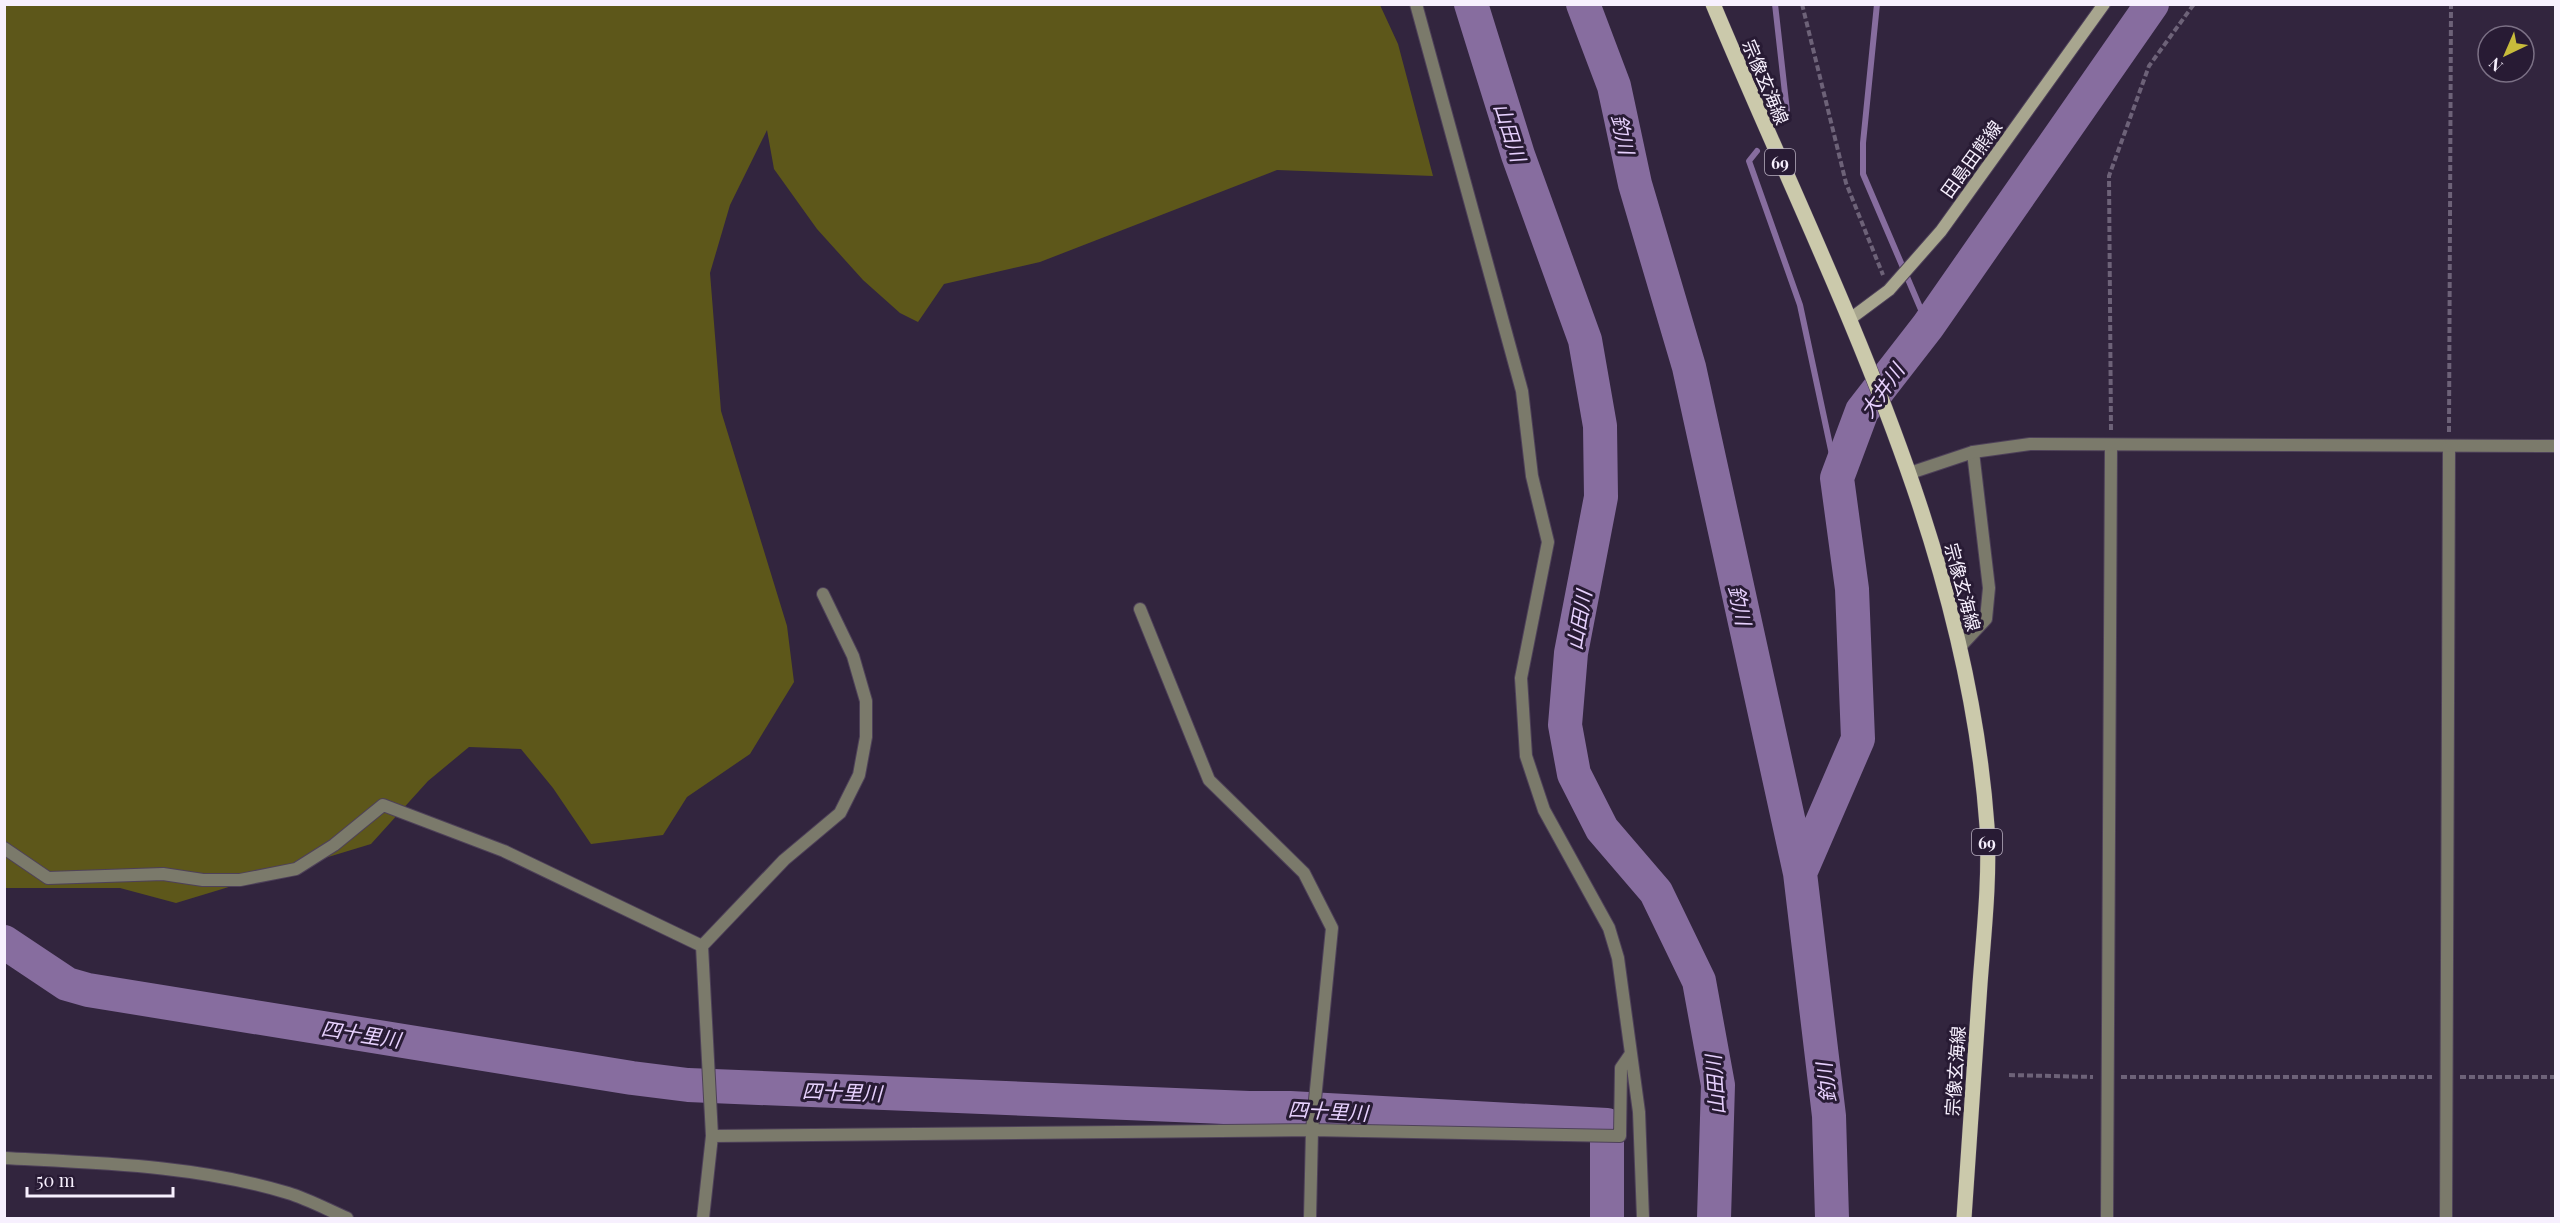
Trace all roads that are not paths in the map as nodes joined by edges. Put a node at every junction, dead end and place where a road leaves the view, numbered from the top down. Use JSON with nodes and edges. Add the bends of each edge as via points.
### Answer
{"nodes":[{"id":1,"x":1416,"y":4,"type":"edge"},
{"id":2,"x":1713,"y":4,"type":"edge"},
{"id":3,"x":2104,"y":4,"type":"edge"},
{"id":4,"x":1850,"y":319,"type":"junction"},
{"id":5,"x":2111,"y":445,"type":"junction"},
{"id":6,"x":2556,"y":446,"type":"edge"},
{"id":7,"x":2449,"y":447,"type":"junction"},
{"id":8,"x":1973,"y":452,"type":"junction"},
{"id":9,"x":1910,"y":473,"type":"junction"},
{"id":10,"x":823,"y":594,"type":"dead end"},
{"id":11,"x":1140,"y":609,"type":"dead end"},
{"id":12,"x":1959,"y":648,"type":"junction"},
{"id":13,"x":4,"y":848,"type":"edge"},
{"id":14,"x":702,"y":946,"type":"junction"},
{"id":15,"x":1630,"y":1054,"type":"junction"},
{"id":16,"x":1312,"y":1130,"type":"junction"},
{"id":17,"x":712,"y":1136,"type":"junction"},
{"id":18,"x":4,"y":1158,"type":"edge"},
{"id":19,"x":347,"y":1218,"type":"edge"},
{"id":20,"x":703,"y":1218,"type":"edge"},
{"id":21,"x":1310,"y":1218,"type":"edge"},
{"id":22,"x":1643,"y":1218,"type":"edge"},
{"id":23,"x":1964,"y":1218,"type":"edge"},
{"id":24,"x":2107,"y":1218,"type":"edge"},
{"id":25,"x":2446,"y":1218,"type":"edge"}],
"edges":[{"from":1,"to":15,"type":"street","via":[[1522,391],[1532,476],[1548,542],[1521,678],[1526,756],[1544,810],[1609,928],[1618,958]]},
{"from":2,"to":4,"type":"main road","name":"宗像玄海線","number":"69"},
{"from":3,"to":4,"type":"main road","name":"田島田熊線","via":[[1941,231],[1889,290]]},
{"from":4,"to":9,"type":"main road","name":"宗像玄海線","number":"69"},
{"from":5,"to":7,"type":"street"},
{"from":5,"to":8,"type":"street","via":[[2030,444]]},
{"from":5,"to":24,"type":"street"},
{"from":6,"to":7,"type":"street"},
{"from":7,"to":25,"type":"street"},
{"from":8,"to":9,"type":"street"},
{"from":8,"to":12,"type":"street","via":[[1989,588],[1986,619]]},
{"from":9,"to":12,"type":"main road","name":"宗像玄海線","number":"69"},
{"from":10,"to":14,"type":"street","via":[[854,656],[866,701],[866,736],[859,775],[840,813],[784,860]]},
{"from":11,"to":16,"type":"street","via":[[1209,780],[1304,873],[1332,928]]},
{"from":12,"to":23,"type":"main road","name":"宗像玄海線","number":"69","via":[[1982,780],[1988,879]]},
{"from":13,"to":14,"type":"street","via":[[48,878],[163,874],[240,880],[296,869],[334,845],[383,805],[504,851]]},
{"from":14,"to":17,"type":"street"},
{"from":15,"to":16,"type":"street","via":[[1621,1068],[1620,1136]]},
{"from":15,"to":22,"type":"street","via":[[1639,1112]]},
{"from":16,"to":17,"type":"street"},
{"from":16,"to":21,"type":"street"},
{"from":17,"to":20,"type":"street"},
{"from":18,"to":19,"type":"street","via":[[138,1165],[200,1173],[288,1193]]}]}
